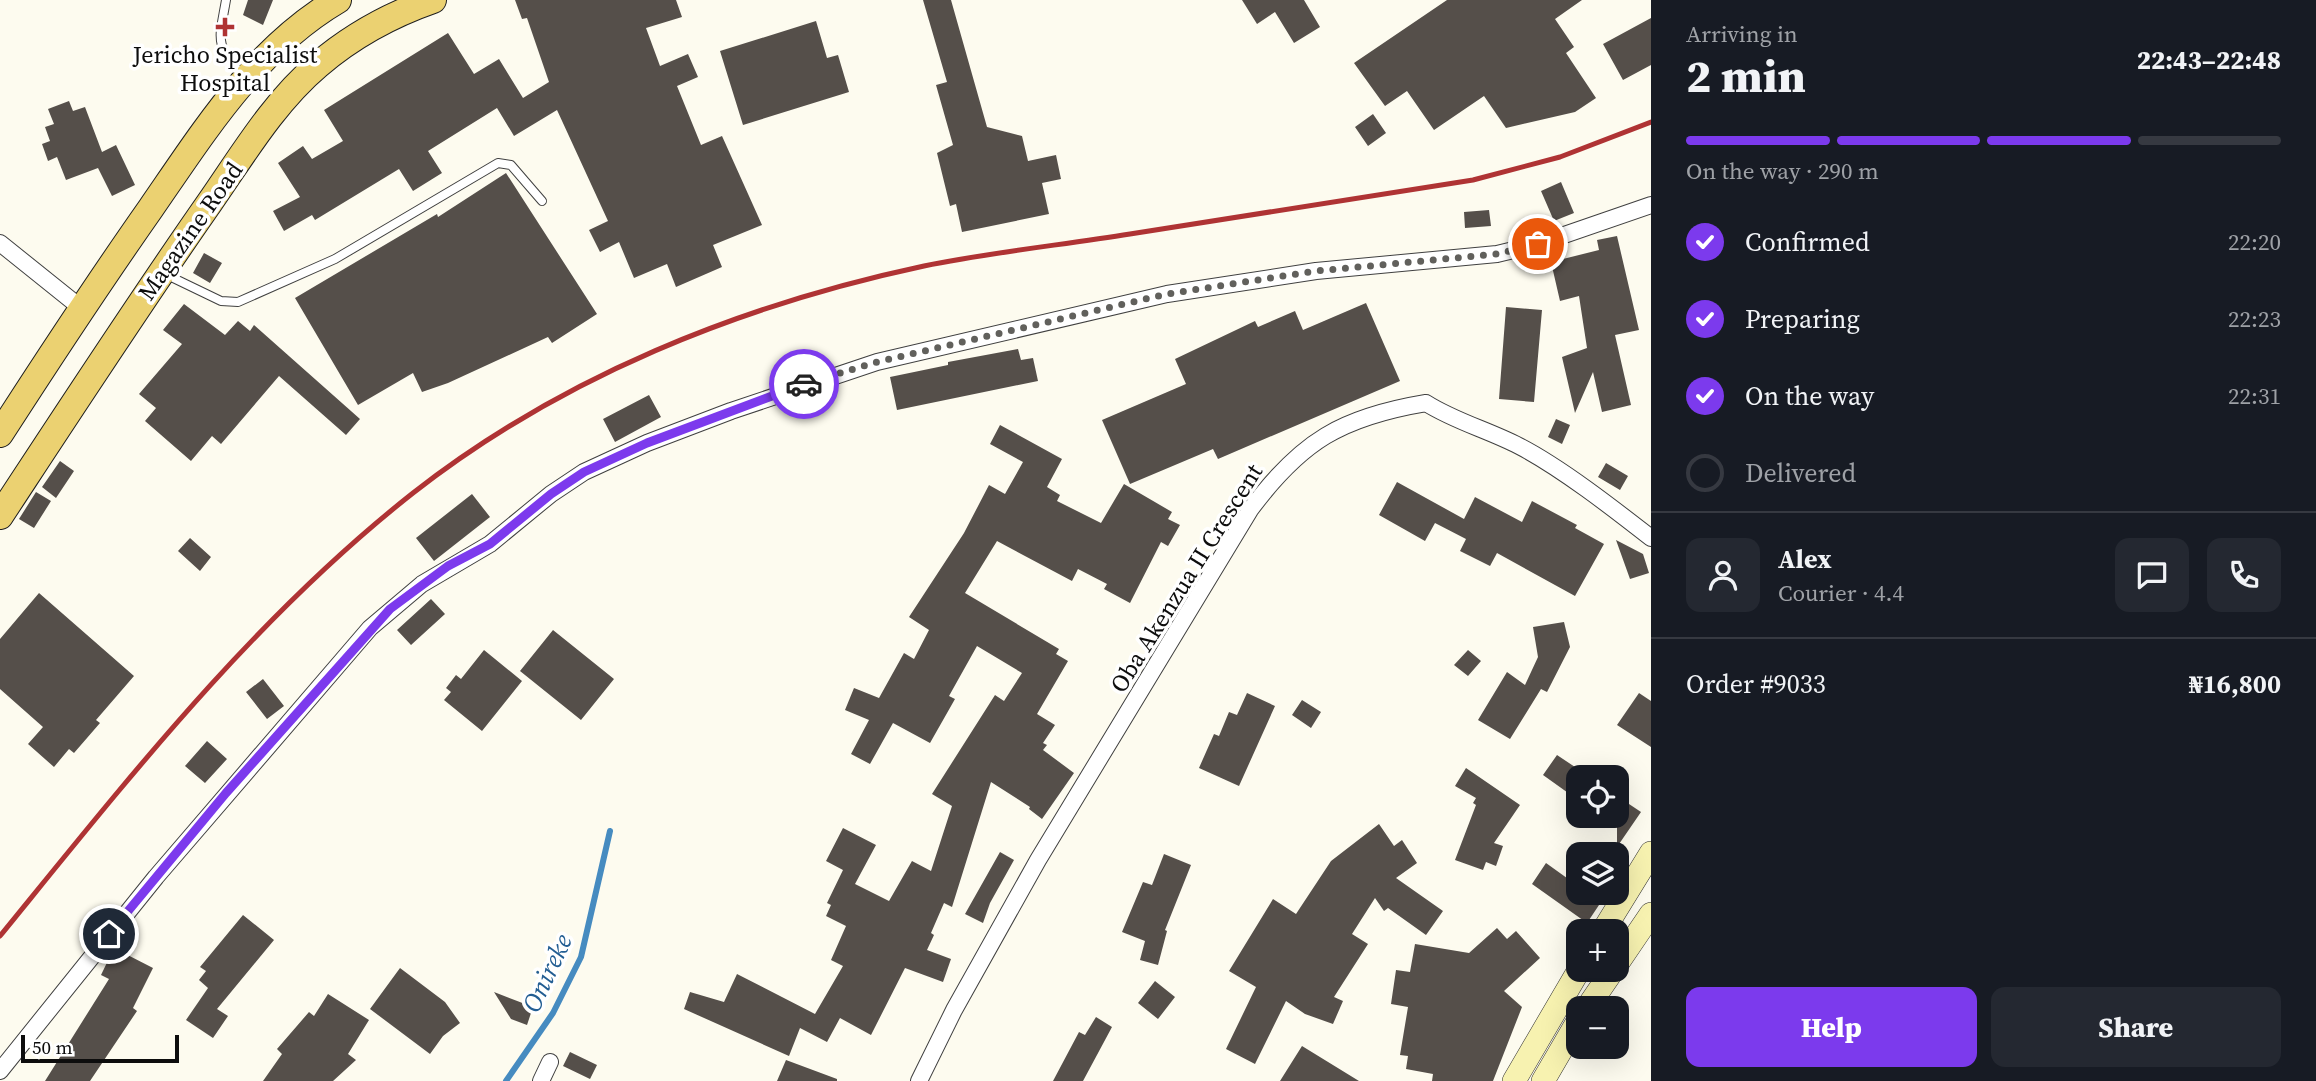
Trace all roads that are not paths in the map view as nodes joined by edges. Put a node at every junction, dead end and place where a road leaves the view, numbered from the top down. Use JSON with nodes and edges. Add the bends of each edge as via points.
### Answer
{"nodes":[{"id":1,"x":226,"y":0,"type":"edge"},
{"id":2,"x":338,"y":0,"type":"edge"},
{"id":3,"x":433,"y":0,"type":"edge"},
{"id":4,"x":245,"y":78,"type":"junction"},
{"id":5,"x":542,"y":201,"type":"dead end"},
{"id":6,"x":1651,"y":205,"type":"edge"},
{"id":7,"x":0,"y":243,"type":"edge"},
{"id":8,"x":161,"y":272,"type":"junction"},
{"id":9,"x":81,"y":308,"type":"junction"},
{"id":10,"x":0,"y":434,"type":"edge"},
{"id":11,"x":0,"y":516,"type":"edge"},
{"id":12,"x":1651,"y":538,"type":"edge"},
{"id":13,"x":1651,"y":853,"type":"edge"},
{"id":14,"x":1651,"y":914,"type":"edge"},
{"id":15,"x":1610,"y":919,"type":"edge"},
{"id":16,"x":1629,"y":946,"type":"edge"},
{"id":17,"x":1573,"y":982,"type":"edge"},
{"id":18,"x":1566,"y":1042,"type":"edge"},
{"id":19,"x":550,"y":1062,"type":"dead end"},
{"id":20,"x":0,"y":1071,"type":"edge"},
{"id":21,"x":541,"y":1081,"type":"edge"},
{"id":22,"x":919,"y":1081,"type":"edge"},
{"id":23,"x":1514,"y":1081,"type":"edge"},
{"id":24,"x":1543,"y":1081,"type":"edge"}],
"edges":[{"from":1,"to":4,"type":"lane","via":[[219,39],[222,50]]},
{"from":2,"to":4,"type":"main road","name":"Magazine Road","via":[[279,43]]},
{"from":3,"to":8,"type":"main road","name":"Magazine Road","via":[[359,34],[303,78]]},
{"from":4,"to":9,"type":"main road","name":"Magazine Road"},
{"from":5,"to":8,"type":"lane","via":[[511,165],[498,163],[335,259],[238,302],[221,301]]},
{"from":6,"to":20,"type":"street","via":[[1497,254],[1316,271],[1167,294],[877,362],[731,411],[584,472],[490,544],[422,584],[370,628],[156,877]]},
{"from":7,"to":9,"type":"street"},
{"from":8,"to":11,"type":"main road","name":"Magazine Road"},
{"from":9,"to":10,"type":"main road","name":"Magazine Road"},
{"from":12,"to":22,"type":"street","name":"Oba Akenzua II Crescent","via":[[1522,447],[1426,403],[1360,419],[1286,463],[1250,510],[1038,860]]},
{"from":13,"to":15,"type":"main road"},
{"from":14,"to":16,"type":"main road"},
{"from":17,"to":23,"type":"main road"},
{"from":18,"to":24,"type":"main road"},
{"from":19,"to":21,"type":"street"}]}
